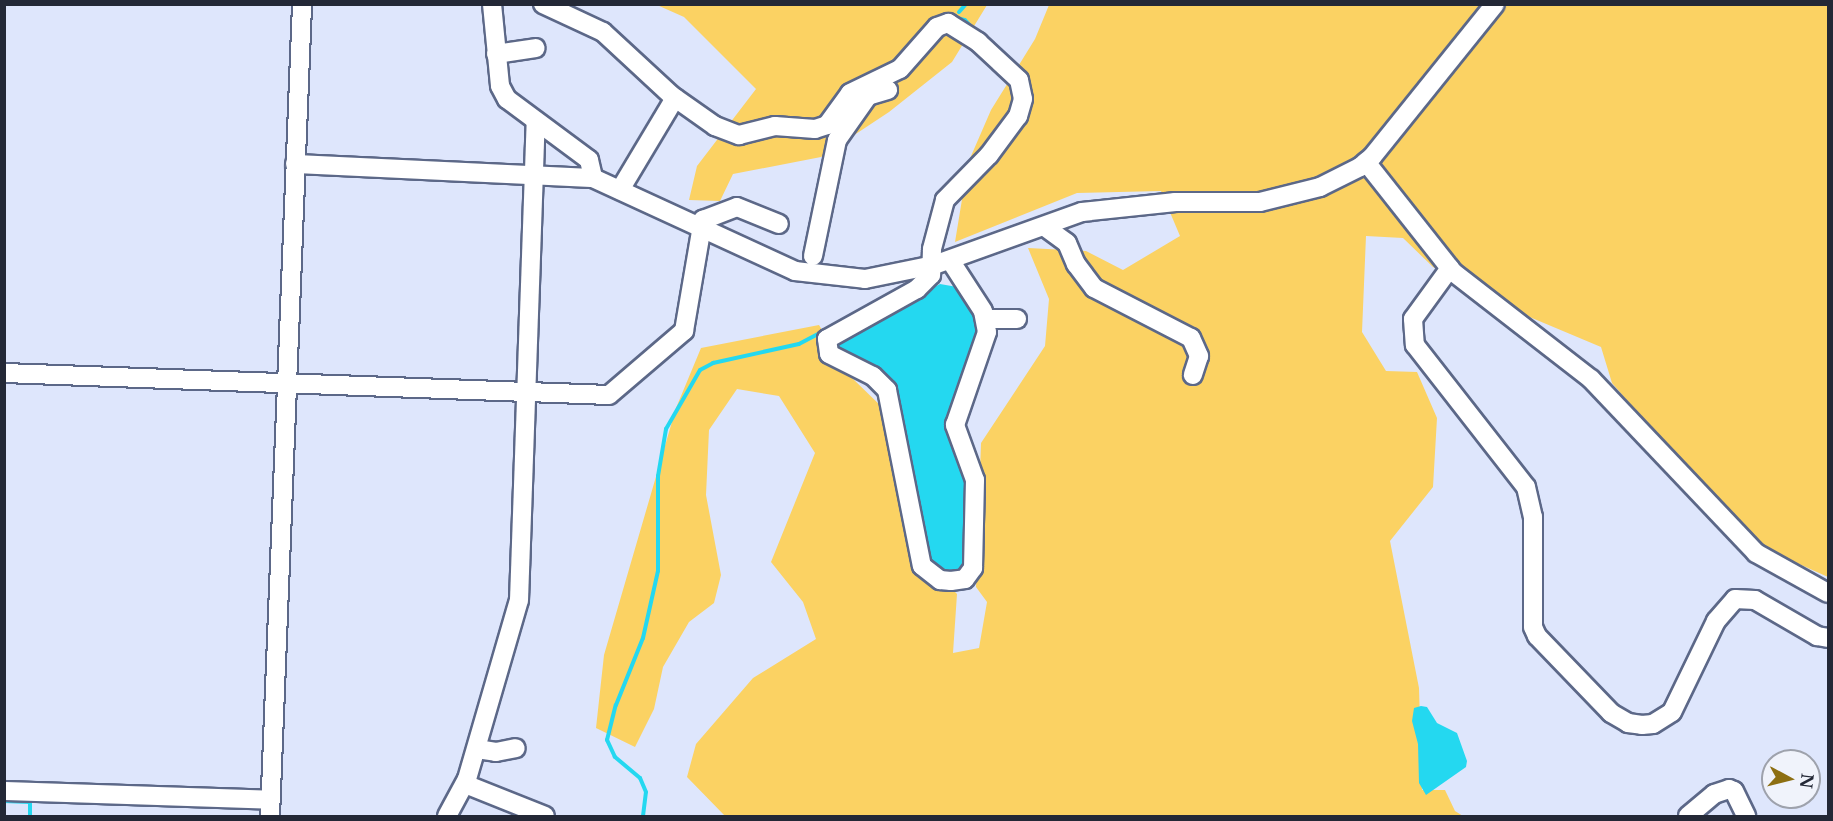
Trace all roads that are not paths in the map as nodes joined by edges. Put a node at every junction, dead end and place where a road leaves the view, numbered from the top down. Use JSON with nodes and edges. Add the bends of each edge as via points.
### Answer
{"nodes":[{"id":1,"x":302,"y":4,"type":"edge"},
{"id":2,"x":492,"y":4,"type":"edge"},
{"id":3,"x":543,"y":4,"type":"edge"},
{"id":4,"x":1495,"y":4,"type":"edge"},
{"id":5,"x":957,"y":19,"type":"junction"},
{"id":6,"x":536,"y":48,"type":"dead end"},
{"id":7,"x":496,"y":54,"type":"junction"},
{"id":8,"x":675,"y":98,"type":"junction"},
{"id":9,"x":536,"y":123,"type":"junction"},
{"id":10,"x":1366,"y":162,"type":"junction"},
{"id":11,"x":295,"y":164,"type":"junction"},
{"id":12,"x":533,"y":173,"type":"junction"},
{"id":13,"x":593,"y":178,"type":"junction"},
{"id":14,"x":620,"y":190,"type":"junction"},
{"id":15,"x":779,"y":224,"type":"dead end"},
{"id":16,"x":1045,"y":227,"type":"junction"},
{"id":17,"x":699,"y":230,"type":"junction"},
{"id":18,"x":813,"y":256,"type":"dead end"},
{"id":19,"x":942,"y":262,"type":"junction"},
{"id":20,"x":1450,"y":268,"type":"junction"},
{"id":21,"x":985,"y":319,"type":"junction"},
{"id":22,"x":1017,"y":319,"type":"dead end"},
{"id":23,"x":4,"y":373,"type":"edge"},
{"id":24,"x":1193,"y":375,"type":"dead end"},
{"id":25,"x":286,"y":382,"type":"junction"},
{"id":26,"x":525,"y":391,"type":"junction"},
{"id":27,"x":1828,"y":592,"type":"edge"},
{"id":28,"x":1828,"y":638,"type":"edge"},
{"id":29,"x":516,"y":748,"type":"dead end"},
{"id":30,"x":477,"y":749,"type":"junction"},
{"id":31,"x":465,"y":784,"type":"junction"},
{"id":32,"x":4,"y":791,"type":"edge"},
{"id":33,"x":270,"y":808,"type":"edge"},
{"id":34,"x":447,"y":816,"type":"edge"},
{"id":35,"x":545,"y":816,"type":"edge"},
{"id":36,"x":1688,"y":816,"type":"edge"},
{"id":37,"x":1746,"y":816,"type":"edge"}],
"edges":[{"from":1,"to":11,"type":"street"},
{"from":2,"to":7,"type":"street"},
{"from":3,"to":8,"type":"street","via":[[603,32]]},
{"from":4,"to":10,"type":"street"},
{"from":5,"to":8,"type":"street","via":[[938,27],[900,69],[850,93],[826,125],[815,129],[775,126],[739,135],[716,126]]},
{"from":5,"to":18,"type":"street","via":[[912,73],[888,90],[868,96],[837,140]]},
{"from":5,"to":19,"type":"street","via":[[1019,80],[1023,99],[1018,116],[989,155],[948,194],[932,249]]},
{"from":6,"to":7,"type":"street"},
{"from":7,"to":9,"type":"street","via":[[500,86],[507,99]]},
{"from":8,"to":14,"type":"street"},
{"from":9,"to":12,"type":"street"},
{"from":9,"to":13,"type":"street","via":[[589,159]]},
{"from":10,"to":16,"type":"street","via":[[1329,183],[1260,202],[1176,201],[1117,207],[1082,212]]},
{"from":10,"to":20,"type":"street"},
{"from":11,"to":12,"type":"street"},
{"from":11,"to":25,"type":"street"},
{"from":12,"to":13,"type":"street"},
{"from":12,"to":26,"type":"street"},
{"from":13,"to":14,"type":"street"},
{"from":14,"to":17,"type":"street"},
{"from":15,"to":17,"type":"street","via":[[737,207],[703,220]]},
{"from":16,"to":19,"type":"street"},
{"from":16,"to":24,"type":"street","via":[[1068,243],[1076,264],[1094,288],[1191,338],[1198,356]]},
{"from":17,"to":19,"type":"street","via":[[795,271],[865,279]]},
{"from":17,"to":26,"type":"street","via":[[686,323],[679,338],[612,394]]},
{"from":19,"to":21,"type":"street"},
{"from":19,"to":21,"type":"street","via":[[917,289],[833,332],[826,347],[836,358],[873,376],[887,390],[922,566],[940,580],[966,579],[973,568],[975,480],[955,425],[985,346]]},
{"from":20,"to":27,"type":"street","via":[[1486,301],[1591,379],[1756,553]]},
{"from":20,"to":28,"type":"street","via":[[1413,319],[1414,345],[1526,487],[1533,517],[1533,627],[1537,636],[1611,713],[1628,723],[1642,725],[1653,724],[1672,712],[1716,621],[1735,599],[1755,600],[1809,632]]},
{"from":21,"to":22,"type":"street"},
{"from":23,"to":25,"type":"street"},
{"from":25,"to":26,"type":"street"},
{"from":25,"to":33,"type":"street"},
{"from":26,"to":30,"type":"street","via":[[519,600]]},
{"from":29,"to":30,"type":"street","via":[[496,752]]},
{"from":30,"to":31,"type":"street"},
{"from":31,"to":34,"type":"street"},
{"from":31,"to":35,"type":"street"},
{"from":32,"to":33,"type":"street"},
{"from":36,"to":37,"type":"street","via":[[1714,794],[1729,789],[1734,791]]}]}
